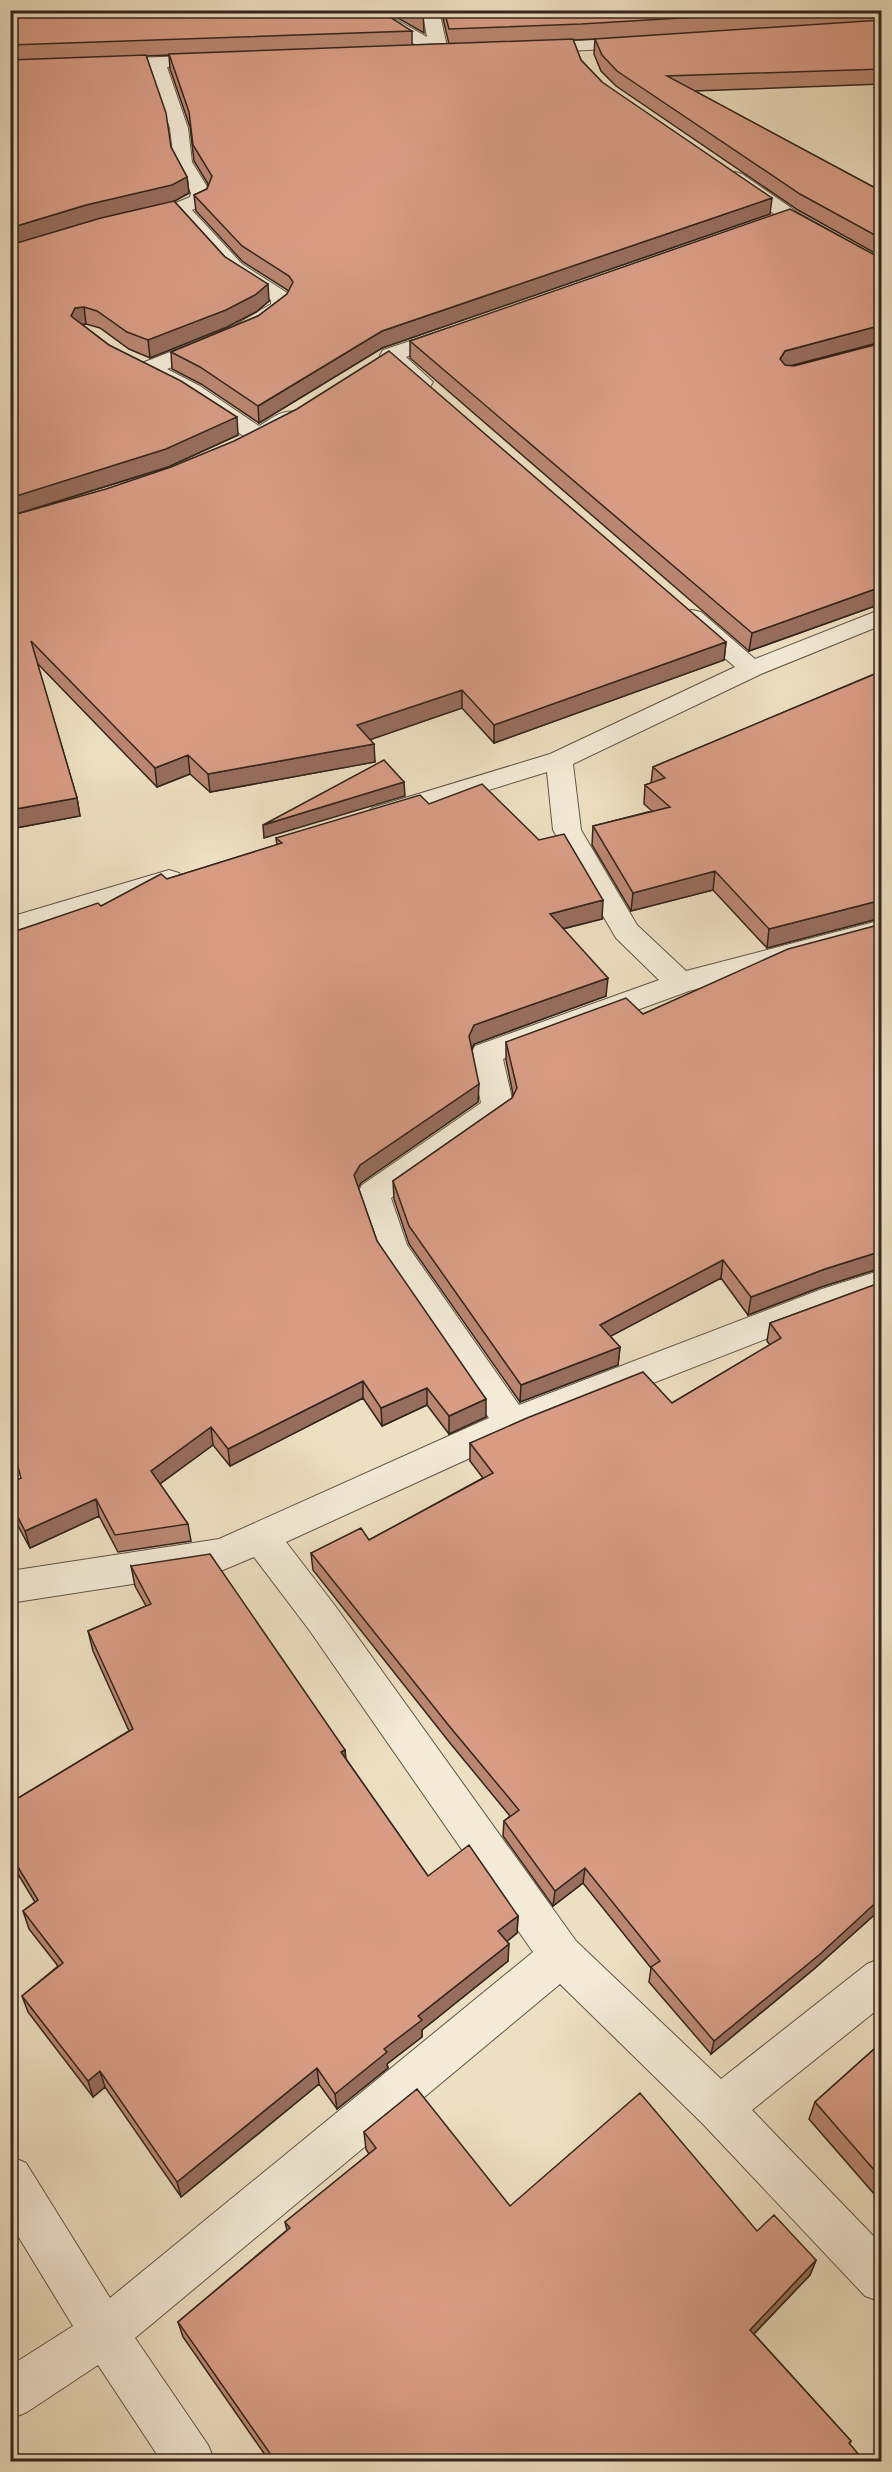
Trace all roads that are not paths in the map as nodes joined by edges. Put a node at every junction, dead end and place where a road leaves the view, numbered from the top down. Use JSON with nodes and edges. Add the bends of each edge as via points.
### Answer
{"nodes":[{"id":1,"x":366,"y":10,"type":"edge"},
{"id":2,"x":430,"y":10,"type":"edge"},
{"id":3,"x":650,"y":43,"type":"edge"},
{"id":4,"x":580,"y":47,"type":"junction"},
{"id":5,"x":510,"y":49,"type":"edge"},
{"id":6,"x":445,"y":51,"type":"junction"},
{"id":7,"x":404,"y":52,"type":"edge"},
{"id":8,"x":239,"y":59,"type":"edge"},
{"id":9,"x":156,"y":62,"type":"junction"},
{"id":10,"x":89,"y":65,"type":"edge"},
{"id":11,"x":588,"y":65,"type":"edge"},
{"id":12,"x":723,"y":170,"type":"edge"},
{"id":13,"x":180,"y":207,"type":"junction"},
{"id":14,"x":159,"y":213,"type":"edge"},
{"id":15,"x":790,"y":216,"type":"junction"},
{"id":16,"x":769,"y":224,"type":"edge"},
{"id":17,"x":882,"y":269,"type":"edge"},
{"id":18,"x":477,"y":324,"type":"edge"},
{"id":19,"x":390,"y":355,"type":"junction"},
{"id":20,"x":130,"y":359,"type":"edge"},
{"id":21,"x":370,"y":367,"type":"edge"},
{"id":22,"x":150,"y":368,"type":"junction"},
{"id":23,"x":436,"y":394,"type":"edge"},
{"id":24,"x":309,"y":405,"type":"edge"},
{"id":25,"x":680,"y":606,"type":"edge"},
{"id":26,"x":882,"y":616,"type":"edge"},
{"id":27,"x":752,"y":669,"type":"junction"},
{"id":28,"x":559,"y":760,"type":"junction"},
{"id":29,"x":354,"y":823,"type":"edge"},
{"id":30,"x":194,"y":872,"type":"edge"},
{"id":31,"x":10,"y":927,"type":"edge"},
{"id":32,"x":882,"y":928,"type":"edge"},
{"id":33,"x":680,"y":983,"type":"junction"},
{"id":34,"x":882,"y":1283,"type":"edge"},
{"id":35,"x":512,"y":1423,"type":"junction"},
{"id":36,"x":261,"y":1537,"type":"junction"},
{"id":37,"x":10,"y":1587,"type":"edge"},
{"id":38,"x":561,"y":1956,"type":"junction"},
{"id":39,"x":882,"y":1979,"type":"edge"},
{"id":40,"x":719,"y":2108,"type":"junction"},
{"id":41,"x":10,"y":2179,"type":"edge"},
{"id":42,"x":882,"y":2279,"type":"edge"},
{"id":43,"x":104,"y":2334,"type":"junction"},
{"id":44,"x":10,"y":2395,"type":"edge"},
{"id":45,"x":191,"y":2462,"type":"edge"}],
"edges":[{"from":1,"to":6,"type":"street"},
{"from":2,"to":6,"type":"street"},
{"from":3,"to":4,"type":"street"},
{"from":4,"to":5,"type":"street"},
{"from":4,"to":11,"type":"street"},
{"from":6,"to":7,"type":"street"},
{"from":8,"to":9,"type":"street"},
{"from":9,"to":10,"type":"street"},
{"from":9,"to":13,"type":"street","via":[[179,128],[183,162],[201,193],[199,200]]},
{"from":12,"to":15,"type":"street"},
{"from":13,"to":14,"type":"street"},
{"from":13,"to":22,"type":"street","via":[[235,268],[282,298],[281,306],[240,330]]},
{"from":15,"to":16,"type":"street"},
{"from":15,"to":17,"type":"street"},
{"from":18,"to":19,"type":"street"},
{"from":19,"to":21,"type":"street"},
{"from":19,"to":23,"type":"street"},
{"from":20,"to":22,"type":"street"},
{"from":22,"to":24,"type":"street","via":[[192,391],[248,441]]},
{"from":25,"to":27,"type":"street"},
{"from":26,"to":27,"type":"street"},
{"from":27,"to":28,"type":"street"},
{"from":28,"to":29,"type":"street"},
{"from":28,"to":33,"type":"street","via":[[567,830],[626,931]]},
{"from":30,"to":31,"type":"street"},
{"from":32,"to":33,"type":"street"},
{"from":33,"to":35,"type":"street","via":[[486,1054],[498,1107],[374,1194],[392,1249]]},
{"from":34,"to":35,"type":"street"},
{"from":35,"to":36,"type":"street"},
{"from":36,"to":37,"type":"street","via":[[223,1554]]},
{"from":36,"to":38,"type":"street"},
{"from":38,"to":40,"type":"street"},
{"from":38,"to":43,"type":"street"},
{"from":39,"to":40,"type":"street"},
{"from":40,"to":42,"type":"street"},
{"from":41,"to":43,"type":"street"},
{"from":43,"to":44,"type":"street"},
{"from":43,"to":45,"type":"street"}]}
